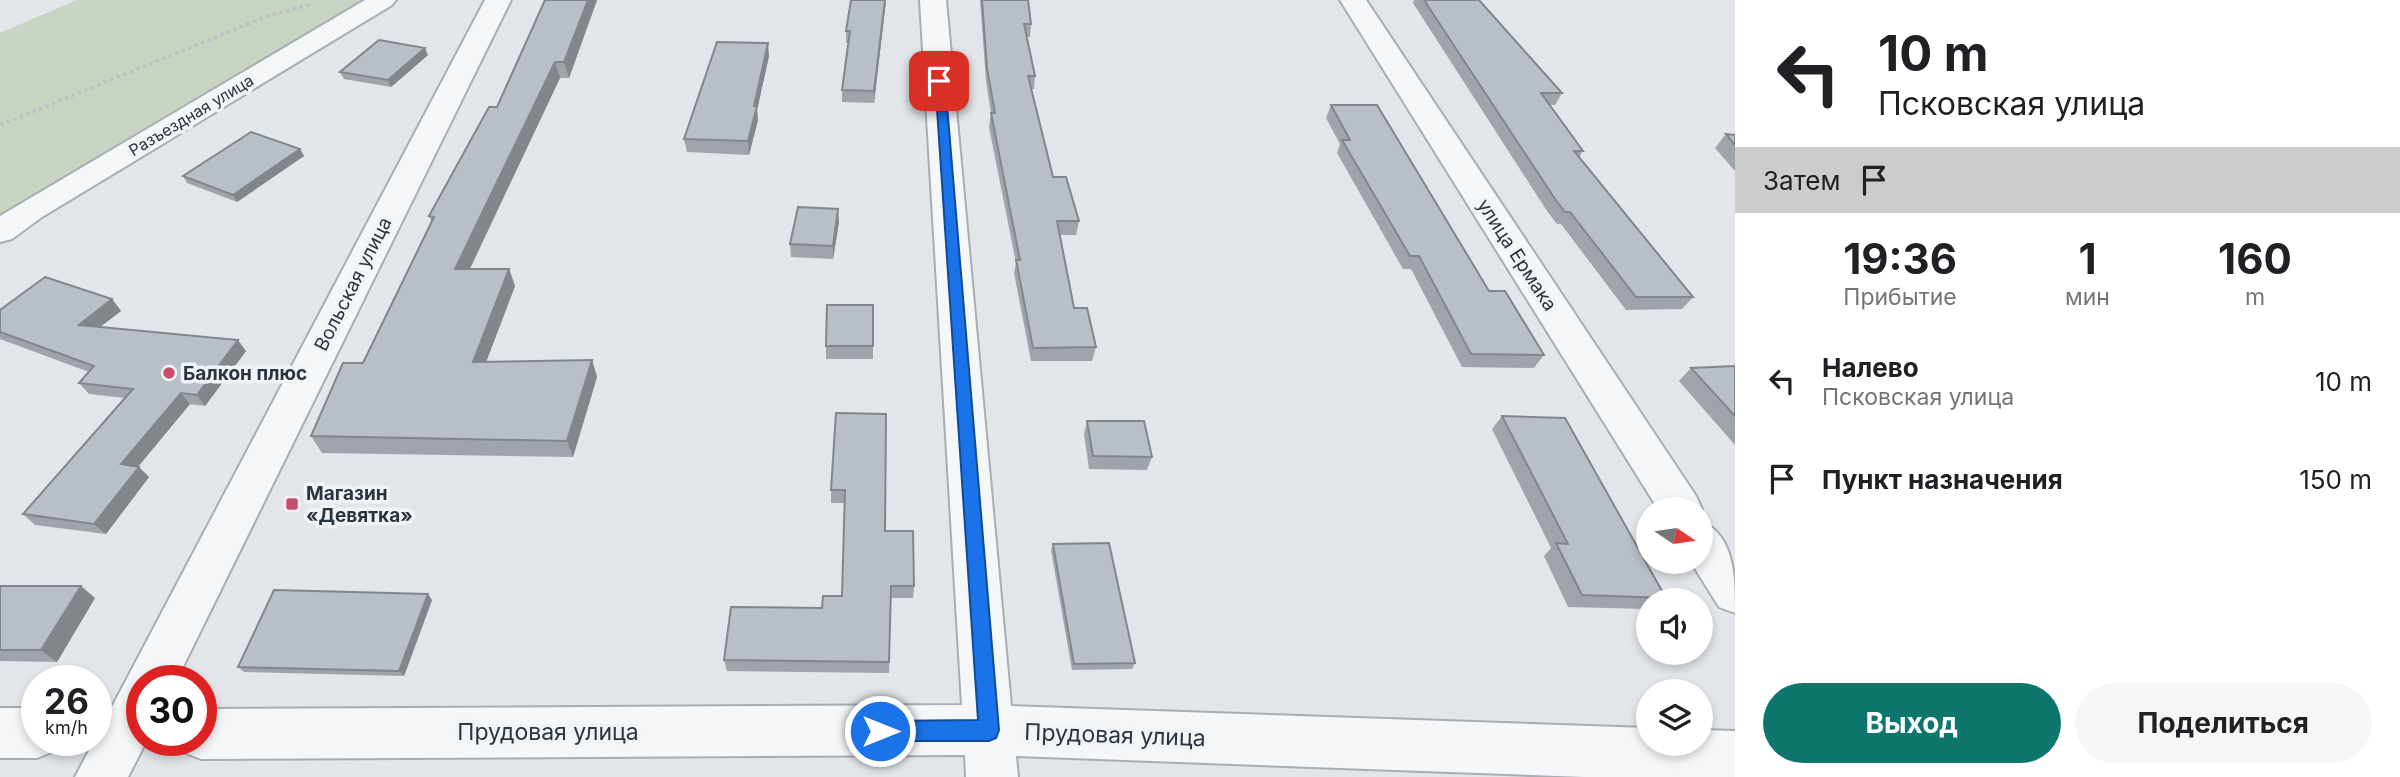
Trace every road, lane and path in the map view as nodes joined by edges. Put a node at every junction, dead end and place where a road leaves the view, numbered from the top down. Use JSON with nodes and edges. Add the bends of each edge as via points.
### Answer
{"nodes":[{"id":1,"x":383,"y":0,"type":"edge"},
{"id":2,"x":498,"y":0,"type":"edge"},
{"id":3,"x":933,"y":0,"type":"edge"},
{"id":4,"x":1353,"y":0,"type":"edge"},
{"id":5,"x":318,"y":3,"type":"dead end"},
{"id":6,"x":0,"y":125,"type":"edge"},
{"id":7,"x":0,"y":231,"type":"edge"},
{"id":8,"x":1673,"y":497,"type":"edge"},
{"id":9,"x":1713,"y":559,"type":"edge"},
{"id":10,"x":1735,"y":593,"type":"edge"},
{"id":11,"x":158,"y":665,"type":"edge"},
{"id":12,"x":126,"y":725,"type":"edge"},
{"id":13,"x":0,"y":733,"type":"edge"},
{"id":14,"x":21,"y":733,"type":"edge"},
{"id":15,"x":217,"y":734,"type":"edge"},
{"id":16,"x":990,"y":754,"type":"edge"},
{"id":17,"x":1735,"y":757,"type":"edge"},
{"id":18,"x":101,"y":777,"type":"edge"}],
"edges":[{"from":1,"to":7,"type":"street","name":"Разъездная улица"},
{"from":2,"to":11,"type":"street","name":"Вольская улица"},
{"from":3,"to":16,"type":"street"},
{"from":4,"to":8,"type":"street","name":"улица Ермака"},
{"from":5,"to":6,"type":"path","via":[[270,15]]},
{"from":9,"to":10,"type":"street"},
{"from":12,"to":18,"type":"street"},
{"from":13,"to":14,"type":"street"},
{"from":15,"to":16,"type":"street","name":"Прудовая улица"},
{"from":16,"to":17,"type":"street","name":"Прудовая улица"}]}
